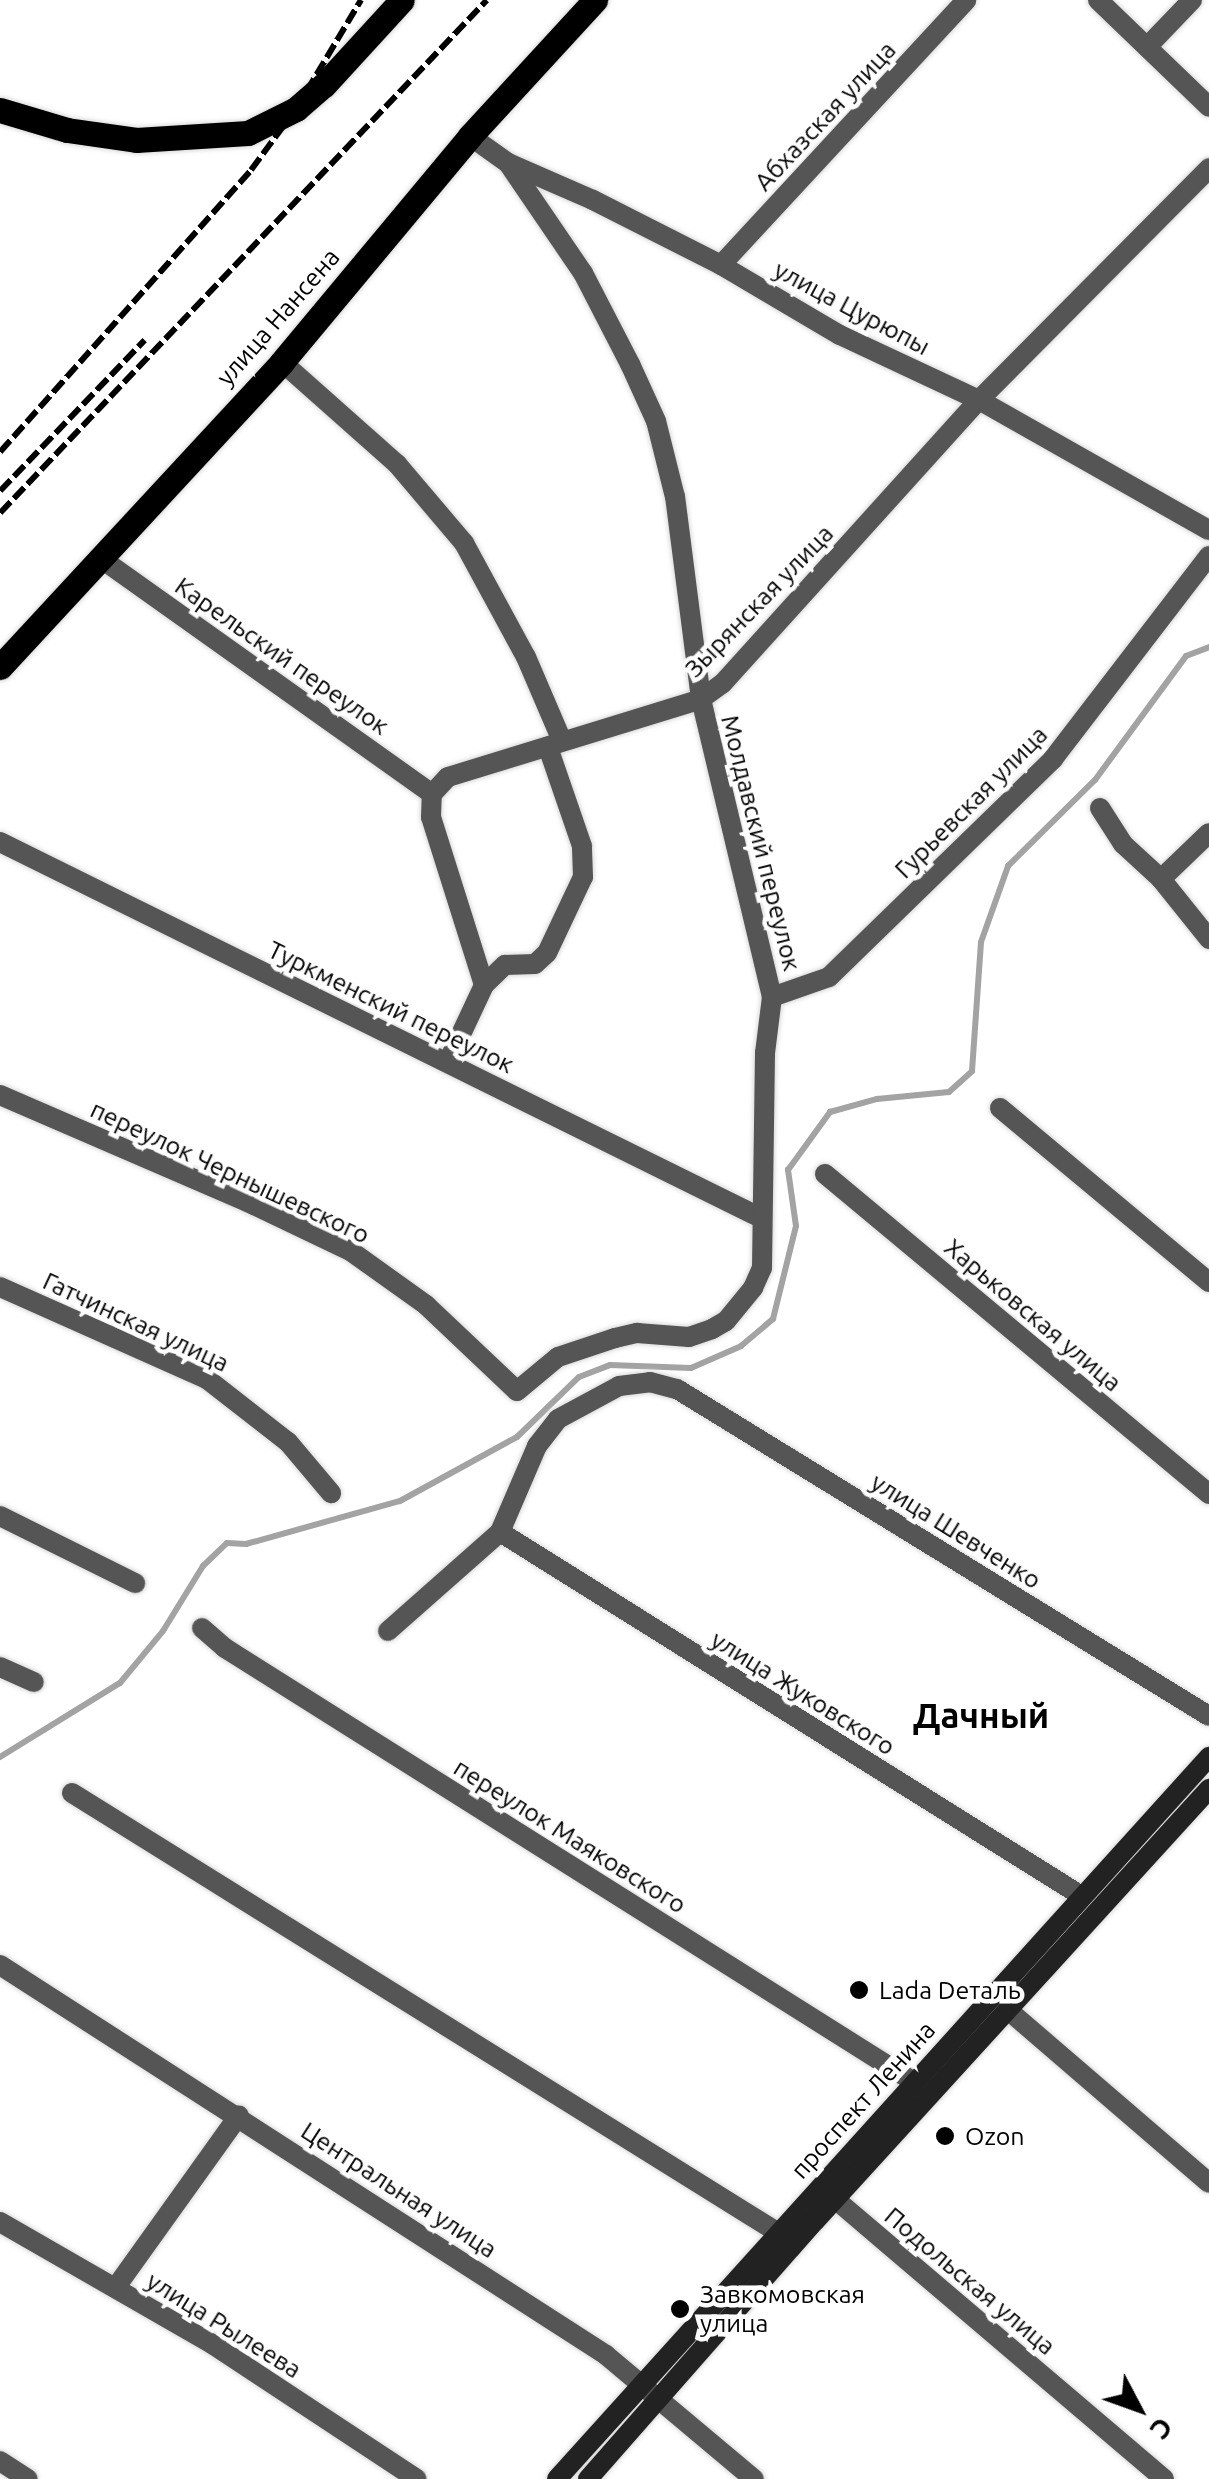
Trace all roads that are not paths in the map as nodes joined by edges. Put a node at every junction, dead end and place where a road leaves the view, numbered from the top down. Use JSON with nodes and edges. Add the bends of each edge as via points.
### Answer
{"nodes":[{"id":1,"x":402,"y":0,"type":"edge"},
{"id":2,"x":595,"y":0,"type":"edge"},
{"id":3,"x":966,"y":0,"type":"edge"},
{"id":4,"x":1098,"y":0,"type":"edge"},
{"id":5,"x":1192,"y":0,"type":"edge"},
{"id":6,"x":1147,"y":47,"type":"junction"},
{"id":7,"x":1209,"y":107,"type":"edge"},
{"id":8,"x":0,"y":110,"type":"edge"},
{"id":9,"x":470,"y":136,"type":"junction"},
{"id":10,"x":508,"y":163,"type":"junction"},
{"id":11,"x":1209,"y":168,"type":"edge"},
{"id":12,"x":721,"y":265,"type":"junction"},
{"id":13,"x":282,"y":362,"type":"junction"},
{"id":14,"x":979,"y":400,"type":"junction"},
{"id":15,"x":1209,"y":530,"type":"edge"},
{"id":16,"x":1209,"y":556,"type":"edge"},
{"id":17,"x":102,"y":560,"type":"junction"},
{"id":18,"x":0,"y":667,"type":"edge"},
{"id":19,"x":701,"y":699,"type":"junction"},
{"id":20,"x":555,"y":744,"type":"junction"},
{"id":21,"x":432,"y":794,"type":"junction"},
{"id":22,"x":1100,"y":808,"type":"dead end"},
{"id":23,"x":1209,"y":833,"type":"edge"},
{"id":24,"x":0,"y":842,"type":"edge"},
{"id":25,"x":1160,"y":879,"type":"junction"},
{"id":26,"x":1209,"y":939,"type":"edge"},
{"id":27,"x":484,"y":986,"type":"junction"},
{"id":28,"x":772,"y":997,"type":"junction"},
{"id":29,"x":448,"y":1062,"type":"junction"},
{"id":30,"x":0,"y":1096,"type":"edge"},
{"id":31,"x":1000,"y":1108,"type":"dead end"},
{"id":32,"x":825,"y":1174,"type":"dead end"},
{"id":33,"x":759,"y":1218,"type":"junction"},
{"id":34,"x":1209,"y":1282,"type":"edge"},
{"id":35,"x":0,"y":1287,"type":"edge"},
{"id":36,"x":517,"y":1391,"type":"joint"},
{"id":37,"x":331,"y":1493,"type":"dead end"},
{"id":38,"x":1209,"y":1494,"type":"edge"},
{"id":39,"x":0,"y":1516,"type":"edge"},
{"id":40,"x":500,"y":1532,"type":"junction"},
{"id":41,"x":135,"y":1583,"type":"dead end"},
{"id":42,"x":202,"y":1628,"type":"dead end"},
{"id":43,"x":388,"y":1632,"type":"dead end"},
{"id":44,"x":0,"y":1667,"type":"edge"},
{"id":45,"x":34,"y":1682,"type":"dead end"},
{"id":46,"x":1209,"y":1716,"type":"edge"},
{"id":47,"x":1209,"y":1757,"type":"edge"},
{"id":48,"x":1209,"y":1790,"type":"edge"},
{"id":49,"x":72,"y":1793,"type":"dead end"},
{"id":50,"x":1080,"y":1895,"type":"junction"},
{"id":51,"x":0,"y":1965,"type":"edge"},
{"id":52,"x":1008,"y":2010,"type":"junction"},
{"id":53,"x":914,"y":2082,"type":"junction"},
{"id":54,"x":239,"y":2116,"type":"junction"},
{"id":55,"x":1209,"y":2183,"type":"edge"},
{"id":56,"x":835,"y":2199,"type":"junction"},
{"id":57,"x":0,"y":2222,"type":"edge"},
{"id":58,"x":778,"y":2232,"type":"junction"},
{"id":59,"x":116,"y":2287,"type":"junction"},
{"id":60,"x":642,"y":2382,"type":"junction"},
{"id":61,"x":660,"y":2397,"type":"junction"},
{"id":62,"x":0,"y":2460,"type":"edge"},
{"id":63,"x":28,"y":2479,"type":"edge"},
{"id":64,"x":417,"y":2479,"type":"edge"},
{"id":65,"x":557,"y":2479,"type":"edge"},
{"id":66,"x":588,"y":2479,"type":"edge"},
{"id":67,"x":754,"y":2479,"type":"edge"},
{"id":68,"x":1164,"y":2479,"type":"edge"}],
"edges":[{"from":1,"to":8,"type":"main road","via":[[324,86],[248,133],[136,140]]},
{"from":2,"to":9,"type":"main road","name":"улица Нансена"},
{"from":3,"to":12,"type":"street","name":"Абхазская улица"},
{"from":4,"to":6,"type":"street"},
{"from":5,"to":6,"type":"street"},
{"from":6,"to":7,"type":"street"},
{"from":9,"to":10,"type":"street","name":"улица Цурюпы"},
{"from":9,"to":13,"type":"main road","name":"улица Нансена"},
{"from":10,"to":12,"type":"street","name":"улица Цурюпы"},
{"from":10,"to":19,"type":"street","name":"Молдавский переулок","via":[[584,273],[656,421],[675,496]]},
{"from":11,"to":14,"type":"street","name":"Зырянская улица"},
{"from":12,"to":14,"type":"street","name":"улица Цурюпы","via":[[840,334]]},
{"from":13,"to":17,"type":"main road","name":"улица Нансена"},
{"from":13,"to":20,"type":"street","via":[[397,464],[464,543],[526,657]]},
{"from":14,"to":15,"type":"street","name":"улица Цурюпы"},
{"from":14,"to":19,"type":"street","name":"Зырянская улица"},
{"from":16,"to":28,"type":"street","name":"Гурьевская улица","via":[[1053,759],[828,977]]},
{"from":17,"to":18,"type":"main road","name":"улица Нансена"},
{"from":17,"to":21,"type":"street","name":"Карельский переулок"},
{"from":19,"to":20,"type":"street","name":"Зырянская улица"},
{"from":19,"to":28,"type":"street","name":"Молдавский переулок"},
{"from":20,"to":21,"type":"street","name":"Зырянская улица","via":[[448,777]]},
{"from":20,"to":27,"type":"street","via":[[584,877],[547,953],[535,964],[505,964]]},
{"from":21,"to":27,"type":"street","via":[[432,816]]},
{"from":22,"to":25,"type":"street","via":[[1123,844]]},
{"from":23,"to":25,"type":"street"},
{"from":24,"to":29,"type":"street","name":"Туркменский переулок"},
{"from":25,"to":26,"type":"street"},
{"from":27,"to":29,"type":"street"},
{"from":28,"to":33,"type":"street","name":"Молдавский переулок"},
{"from":29,"to":33,"type":"street","name":"Туркменский переулок"},
{"from":30,"to":36,"type":"street","name":"переулок Чернышевского","via":[[352,1252],[426,1305]]},
{"from":31,"to":34,"type":"street"},
{"from":32,"to":38,"type":"street","name":"Харьковская улица"},
{"from":33,"to":36,"type":"street","name":"Молдавский переулок","via":[[762,1268],[726,1321],[689,1338],[637,1332],[558,1357]]},
{"from":35,"to":37,"type":"street","name":"Гатчинская улица","via":[[207,1379],[288,1442]]},
{"from":39,"to":41,"type":"street"},
{"from":40,"to":43,"type":"street"},
{"from":40,"to":46,"type":"street","name":"улица Шевченко","via":[[537,1446],[558,1420],[618,1386],[650,1382],[677,1390]]},
{"from":40,"to":50,"type":"street","name":"улица Жуковского"},
{"from":42,"to":53,"type":"street","name":"переулок Маяковского"},
{"from":44,"to":45,"type":"street"},
{"from":47,"to":50,"type":"main road","name":"проспект Ленина"},
{"from":48,"to":52,"type":"main road","name":"проспект Ленина"},
{"from":49,"to":58,"type":"street"},
{"from":50,"to":53,"type":"main road","name":"проспект Ленина"},
{"from":51,"to":54,"type":"street","name":"Центральная улица"},
{"from":52,"to":55,"type":"street"},
{"from":52,"to":56,"type":"main road","name":"проспект Ленина"},
{"from":53,"to":58,"type":"main road","name":"проспект Ленина"},
{"from":54,"to":59,"type":"street"},
{"from":54,"to":60,"type":"street","name":"Центральная улица"},
{"from":56,"to":61,"type":"main road","name":"проспект Ленина"},
{"from":56,"to":68,"type":"street","name":"Подольская улица"},
{"from":57,"to":59,"type":"street","name":"улица Рылеева"},
{"from":58,"to":60,"type":"main road","name":"проспект Ленина"},
{"from":59,"to":64,"type":"street","name":"улица Рылеева"},
{"from":60,"to":61,"type":"street","name":"Центральная улица"},
{"from":60,"to":65,"type":"main road","name":"проспект Ленина"},
{"from":61,"to":66,"type":"main road","name":"проспект Ленина"},
{"from":61,"to":67,"type":"street","name":"Центральная улица"},
{"from":62,"to":63,"type":"street"}]}
